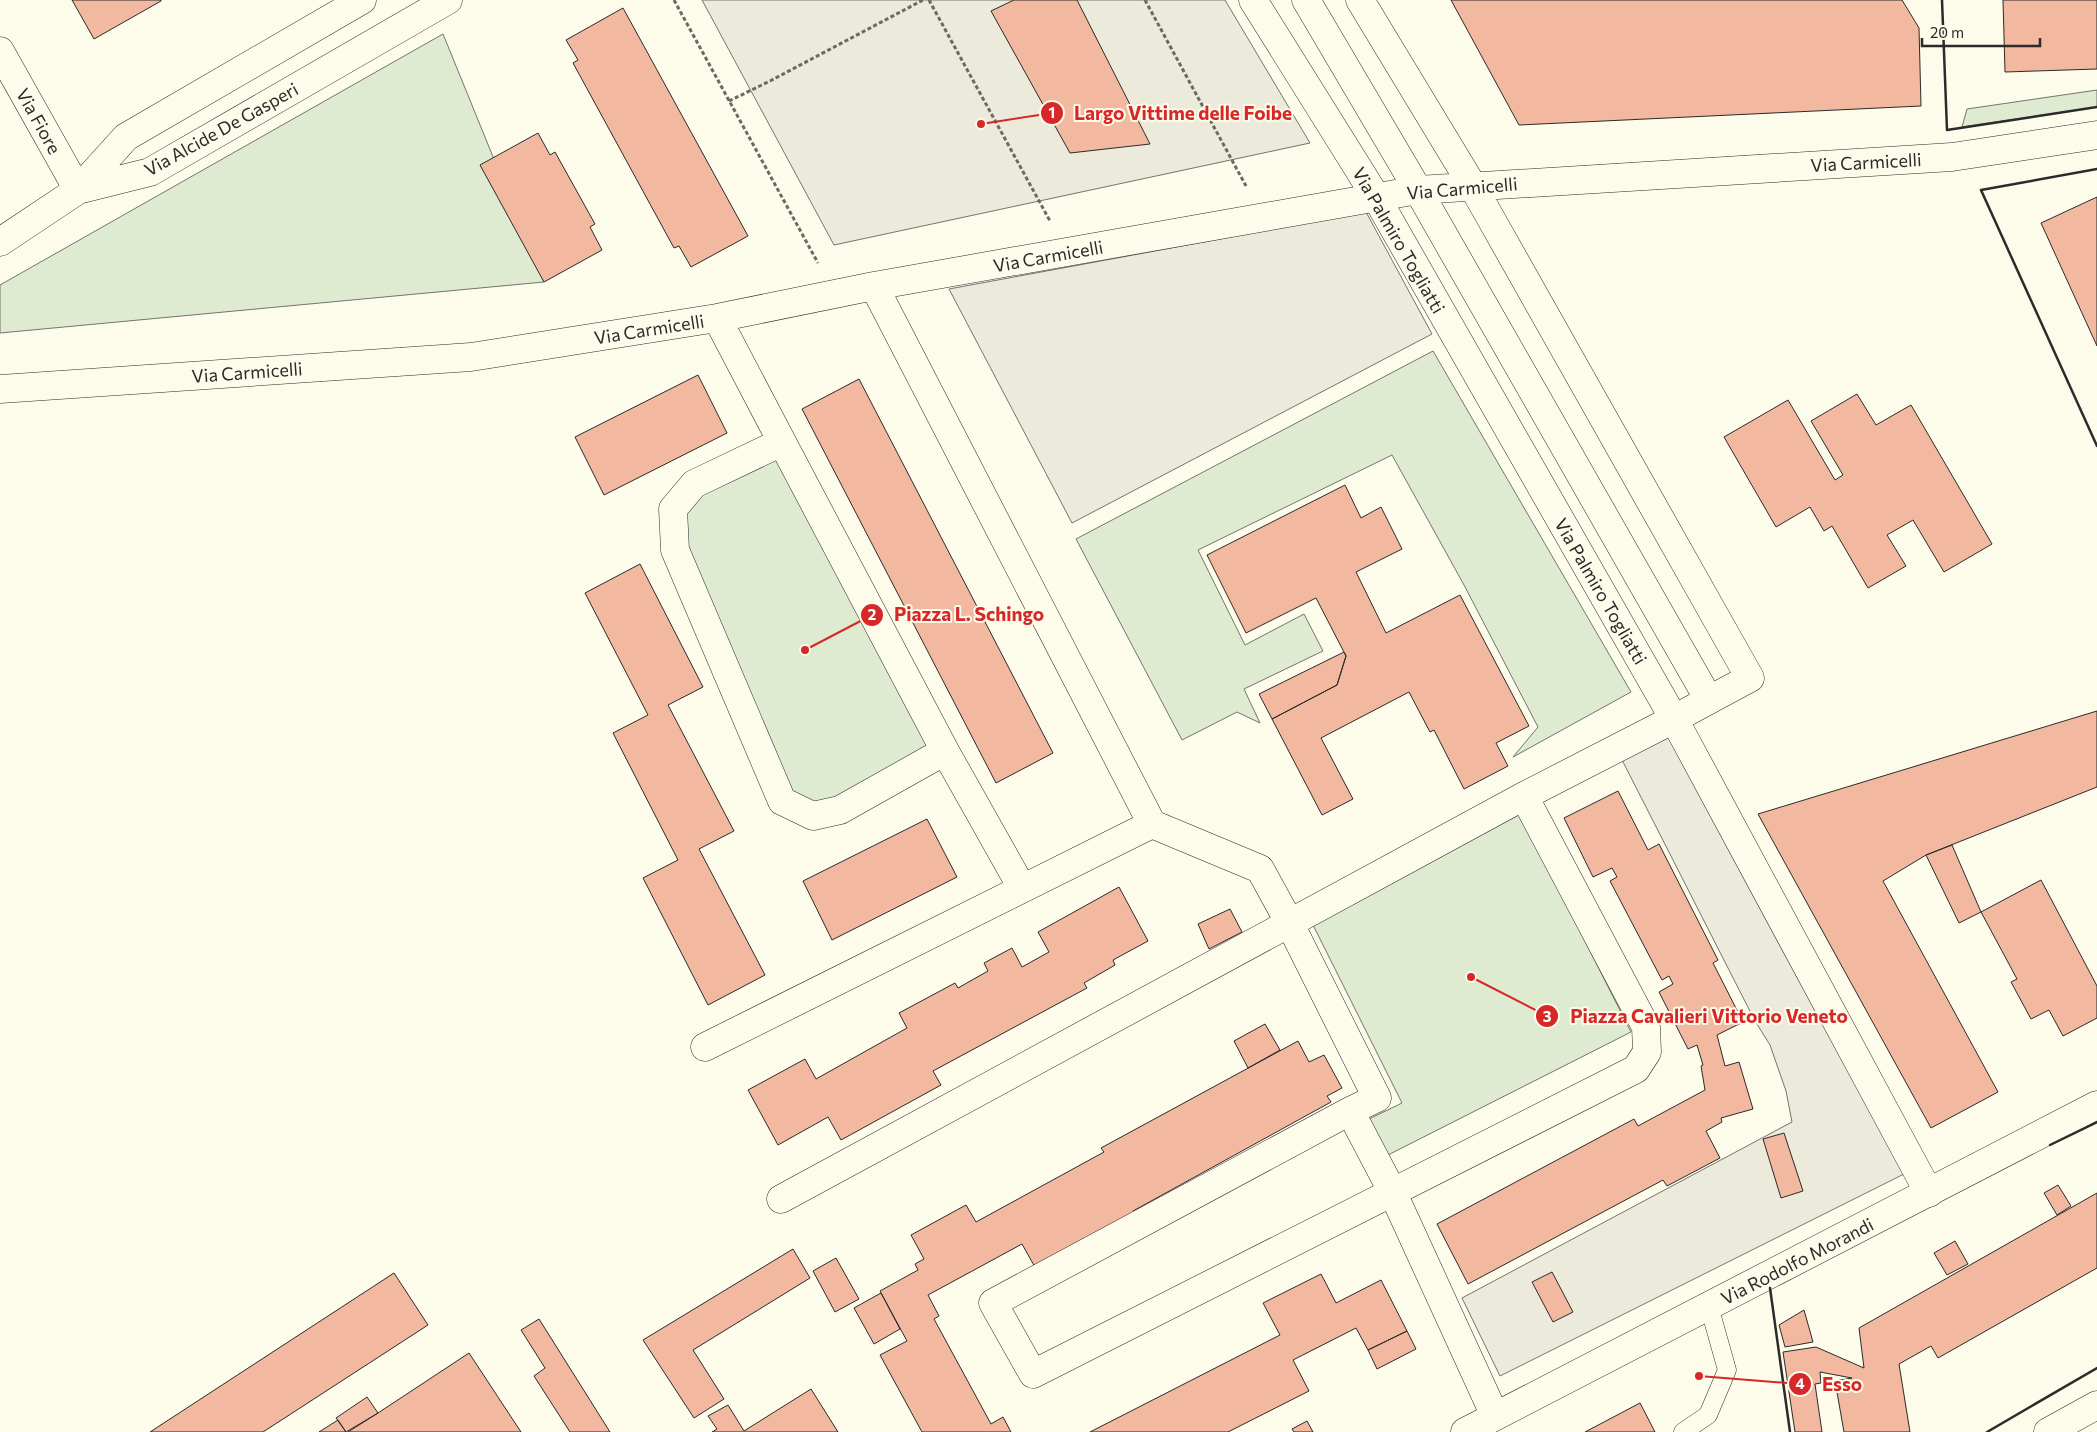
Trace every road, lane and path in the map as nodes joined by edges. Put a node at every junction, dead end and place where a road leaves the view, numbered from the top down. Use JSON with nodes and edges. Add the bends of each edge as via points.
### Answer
{"nodes":[{"id":1,"x":362,"y":0,"type":"edge"},
{"id":2,"x":448,"y":0,"type":"edge"},
{"id":3,"x":674,"y":0,"type":"edge"},
{"id":4,"x":923,"y":0,"type":"edge"},
{"id":5,"x":929,"y":0,"type":"edge"},
{"id":6,"x":1145,"y":0,"type":"edge"},
{"id":7,"x":1252,"y":0,"type":"edge"},
{"id":8,"x":1306,"y":0,"type":"edge"},
{"id":9,"x":1360,"y":0,"type":"edge"},
{"id":10,"x":0,"y":51,"type":"edge"},
{"id":11,"x":729,"y":101,"type":"junction"},
{"id":12,"x":2097,"y":135,"type":"edge"},
{"id":13,"x":1472,"y":185,"type":"junction"},
{"id":14,"x":78,"y":190,"type":"junction"},
{"id":15,"x":1418,"y":190,"type":"junction"},
{"id":16,"x":1376,"y":197,"type":"junction"},
{"id":17,"x":1265,"y":217,"type":"junction"},
{"id":18,"x":0,"y":242,"type":"edge"},
{"id":19,"x":1067,"y":252,"type":"junction"},
{"id":20,"x":874,"y":286,"type":"junction"},
{"id":21,"x":835,"y":294,"type":"junction"},
{"id":22,"x":717,"y":318,"type":"junction"},
{"id":23,"x":0,"y":389,"type":"edge"},
{"id":24,"x":782,"y":442,"type":"junction"},
{"id":25,"x":1709,"y":700,"type":"junction"},
{"id":26,"x":1674,"y":719,"type":"junction"},
{"id":27,"x":945,"y":751,"type":"junction"},
{"id":28,"x":1524,"y":796,"type":"junction"},
{"id":29,"x":1152,"y":824,"type":"junction"},
{"id":30,"x":1022,"y":888,"type":"junction"},
{"id":31,"x":1289,"y":922,"type":"junction"},
{"id":32,"x":705,"y":1047,"type":"dead end"},
{"id":33,"x":2097,"y":1105,"type":"edge"},
{"id":34,"x":1350,"y":1111,"type":"junction"},
{"id":35,"x":1392,"y":1191,"type":"junction"},
{"id":36,"x":1929,"y":1193,"type":"junction"},
{"id":37,"x":781,"y":1198,"type":"dead end"},
{"id":38,"x":1709,"y":1306,"type":"junction"},
{"id":39,"x":2097,"y":1405,"type":"edge"},
{"id":40,"x":1496,"y":1416,"type":"junction"},
{"id":41,"x":1465,"y":1432,"type":"edge"},
{"id":42,"x":1683,"y":1432,"type":"edge"},
{"id":43,"x":2048,"y":1432,"type":"edge"}],
"edges":[{"from":1,"to":14,"type":"street","via":[[126,137]]},
{"from":2,"to":14,"type":"street","name":"Via Alcide De Gasperi","via":[[150,172]]},
{"from":3,"to":11,"type":"path"},
{"from":4,"to":11,"type":"path"},
{"from":5,"to":19,"type":"path"},
{"from":6,"to":17,"type":"path","via":[[1230,159]]},
{"from":7,"to":16,"type":"street","name":"Via Palmiro Togliatti"},
{"from":8,"to":15,"type":"street"},
{"from":9,"to":13,"type":"street"},
{"from":10,"to":14,"type":"street","name":"Via Fiore"},
{"from":11,"to":21,"type":"path"},
{"from":12,"to":13,"type":"street","name":"Via Carmicelli","via":[[1952,157]]},
{"from":13,"to":15,"type":"street","name":"Via Carmicelli"},
{"from":13,"to":25,"type":"street","via":[[1750,678]]},
{"from":14,"to":18,"type":"street"},
{"from":15,"to":16,"type":"street","name":"Via Carmicelli"},
{"from":15,"to":25,"type":"street"},
{"from":16,"to":17,"type":"street","name":"Via Carmicelli"},
{"from":16,"to":26,"type":"street","name":"Via Palmiro Togliatti"},
{"from":17,"to":19,"type":"street","name":"Via Carmicelli"},
{"from":19,"to":20,"type":"street","name":"Via Carmicelli"},
{"from":20,"to":21,"type":"street","name":"Via Carmicelli"},
{"from":20,"to":29,"type":"street"},
{"from":21,"to":22,"type":"street","name":"Via Carmicelli"},
{"from":22,"to":23,"type":"street","name":"Via Carmicelli","via":[[471,357]]},
{"from":22,"to":24,"type":"street"},
{"from":24,"to":27,"type":"street"},
{"from":24,"to":27,"type":"street","via":[[694,484],[674,510],[675,550],[782,801],[813,816],[840,810]]},
{"from":25,"to":26,"type":"street"},
{"from":26,"to":28,"type":"street"},
{"from":26,"to":36,"type":"street","name":"Via Palmiro Togliatti"},
{"from":27,"to":30,"type":"street"},
{"from":28,"to":31,"type":"street"},
{"from":28,"to":35,"type":"street","via":[[1646,1027],[1647,1052],[1636,1069]]},
{"from":29,"to":30,"type":"street"},
{"from":29,"to":31,"type":"street","via":[[1260,868]]},
{"from":30,"to":32,"type":"street"},
{"from":31,"to":34,"type":"street","via":[[1376,1098]]},
{"from":31,"to":37,"type":"street"},
{"from":33,"to":36,"type":"street","name":"Via Rodolfo Morandi"},
{"from":34,"to":35,"type":"street"},
{"from":34,"to":35,"type":"street","via":[[993,1303],[1033,1374]]},
{"from":35,"to":40,"type":"street"},
{"from":36,"to":38,"type":"street","name":"Via Rodolfo Morandi"},
{"from":38,"to":40,"type":"street","name":"Via Rodolfo Morandi"},
{"from":38,"to":42,"type":"lane","via":[[1727,1370],[1708,1415]]},
{"from":39,"to":43,"type":"street"},
{"from":40,"to":41,"type":"street","name":"Via Rodolfo Morandi"}]}
